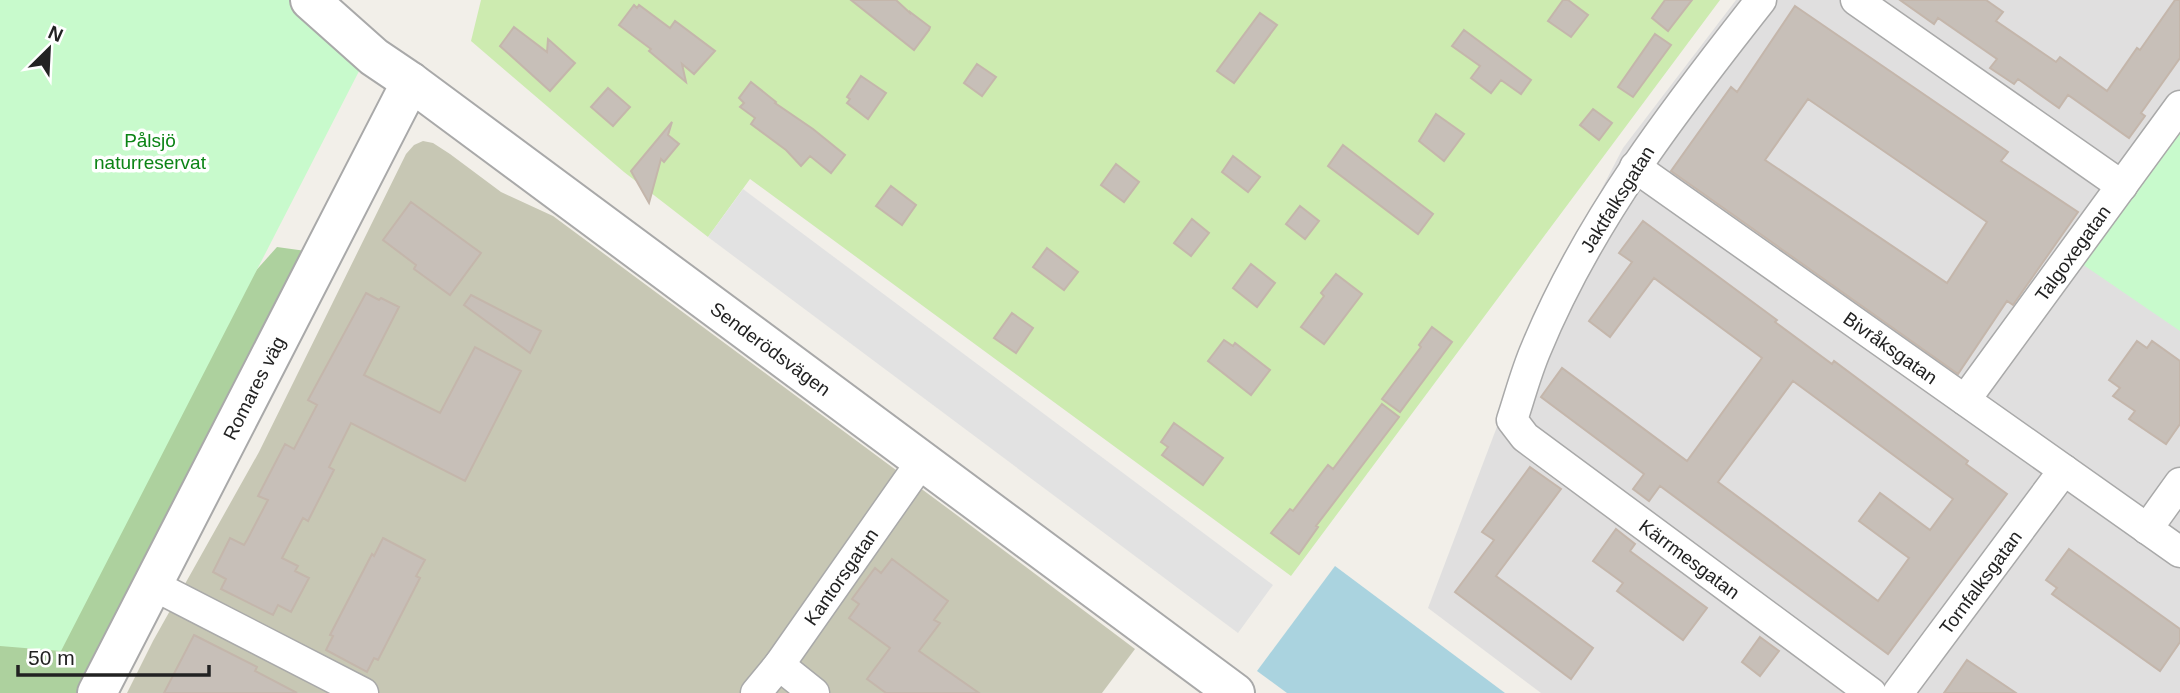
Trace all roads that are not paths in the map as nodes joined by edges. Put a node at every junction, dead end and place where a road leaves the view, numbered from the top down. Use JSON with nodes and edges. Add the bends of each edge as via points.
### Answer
{"nodes":[{"id":1,"x":1761,"y":0,"type":"edge"},
{"id":2,"x":1856,"y":0,"type":"edge"},
{"id":3,"x":320,"y":4,"type":"edge"},
{"id":4,"x":411,"y":82,"type":"junction"},
{"id":5,"x":2180,"y":106,"type":"edge"},
{"id":6,"x":1635,"y":167,"type":"junction"},
{"id":7,"x":2122,"y":186,"type":"junction"},
{"id":8,"x":1965,"y":400,"type":"junction"},
{"id":9,"x":1512,"y":420,"type":"joint"},
{"id":10,"x":922,"y":461,"type":"junction"},
{"id":11,"x":2064,"y":470,"type":"junction"},
{"id":12,"x":2180,"y":482,"type":"edge"},
{"id":13,"x":2147,"y":528,"type":"junction"},
{"id":14,"x":2180,"y":552,"type":"edge"},
{"id":15,"x":153,"y":585,"type":"junction"},
{"id":16,"x":779,"y":665,"type":"junction"},
{"id":17,"x":97,"y":693,"type":"edge"},
{"id":18,"x":363,"y":693,"type":"edge"},
{"id":19,"x":756,"y":693,"type":"edge"},
{"id":20,"x":814,"y":693,"type":"edge"},
{"id":21,"x":1235,"y":693,"type":"edge"},
{"id":22,"x":1871,"y":693,"type":"edge"},
{"id":23,"x":1898,"y":693,"type":"edge"}],
"edges":[{"from":1,"to":6,"type":"street","name":"Jaktfalksgatan"},
{"from":2,"to":7,"type":"street"},
{"from":3,"to":4,"type":"street","name":"Senderödsvägen","via":[[374,57]]},
{"from":4,"to":10,"type":"street","name":"Senderödsvägen"},
{"from":4,"to":15,"type":"street","name":"Romares väg"},
{"from":5,"to":7,"type":"street","name":"Talgoxegatan"},
{"from":6,"to":8,"type":"street","name":"Bivråksgatan"},
{"from":6,"to":9,"type":"street","name":"Jaktfalksgatan","via":[[1578,262],[1541,338]]},
{"from":7,"to":8,"type":"street","name":"Talgoxegatan"},
{"from":8,"to":11,"type":"street","name":"Bivråksgatan"},
{"from":9,"to":22,"type":"street","name":"Kärrmesgatan","via":[[1525,438]]},
{"from":10,"to":16,"type":"street","name":"Kantorsgatan"},
{"from":10,"to":21,"type":"street","name":"Senderödsvägen"},
{"from":11,"to":13,"type":"street","name":"Bivråksgatan"},
{"from":11,"to":23,"type":"street","name":"Tornfalksgatan"},
{"from":12,"to":13,"type":"street"},
{"from":13,"to":14,"type":"street","name":"Bivråksgatan"},
{"from":15,"to":17,"type":"street","name":"Romares väg"},
{"from":15,"to":18,"type":"street"},
{"from":16,"to":19,"type":"street","name":"Kantorsgatan"},
{"from":16,"to":20,"type":"street"}]}
